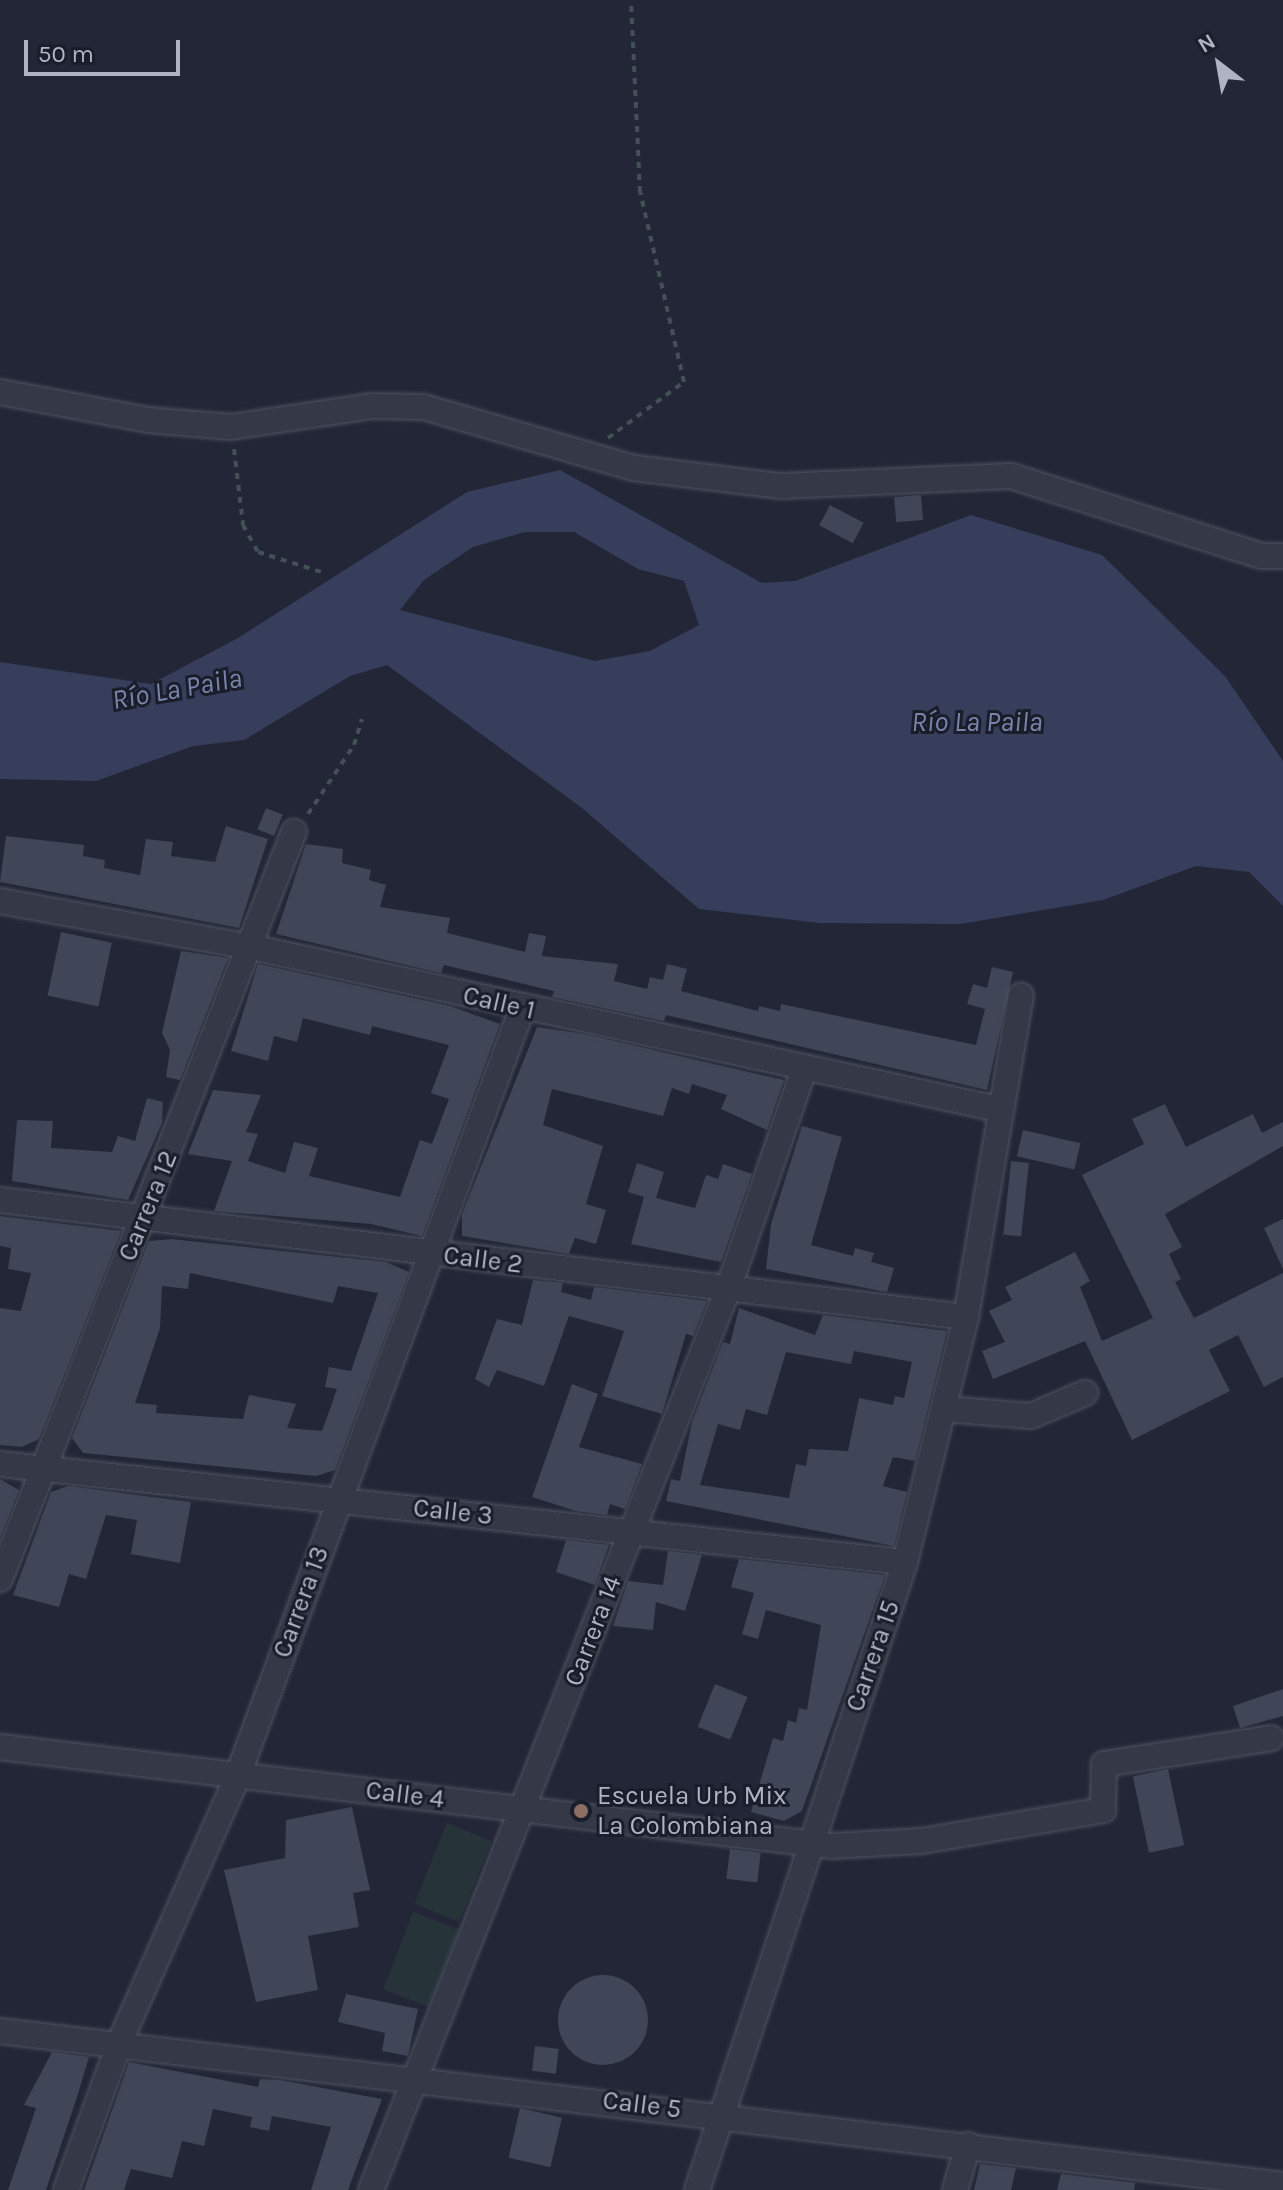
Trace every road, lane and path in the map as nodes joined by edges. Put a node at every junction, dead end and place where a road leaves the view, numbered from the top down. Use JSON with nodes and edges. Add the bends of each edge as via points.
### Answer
{"nodes":[{"id":1,"x":631,"y":0,"type":"edge"},
{"id":2,"x":0,"y":392,"type":"edge"},
{"id":3,"x":231,"y":427,"type":"junction"},
{"id":4,"x":587,"y":453,"type":"junction"},
{"id":5,"x":1283,"y":556,"type":"edge"},
{"id":6,"x":321,"y":572,"type":"dead end"},
{"id":7,"x":362,"y":719,"type":"dead end"},
{"id":8,"x":294,"y":832,"type":"joint"},
{"id":9,"x":0,"y":901,"type":"edge"},
{"id":10,"x":251,"y":947,"type":"junction"},
{"id":11,"x":1021,"y":996,"type":"dead end"},
{"id":12,"x":522,"y":1009,"type":"junction"},
{"id":13,"x":804,"y":1069,"type":"junction"},
{"id":14,"x":998,"y":1109,"type":"junction"},
{"id":15,"x":0,"y":1200,"type":"edge"},
{"id":16,"x":143,"y":1219,"type":"junction"},
{"id":17,"x":437,"y":1254,"type":"junction"},
{"id":18,"x":728,"y":1289,"type":"junction"},
{"id":19,"x":966,"y":1317,"type":"junction"},
{"id":20,"x":1085,"y":1393,"type":"dead end"},
{"id":21,"x":944,"y":1409,"type":"junction"},
{"id":22,"x":0,"y":1464,"type":"edge"},
{"id":23,"x":43,"y":1469,"type":"junction"},
{"id":24,"x":338,"y":1500,"type":"junction"},
{"id":25,"x":632,"y":1531,"type":"junction"},
{"id":26,"x":905,"y":1562,"type":"junction"},
{"id":27,"x":0,"y":1579,"type":"edge"},
{"id":28,"x":1271,"y":1738,"type":"dead end"},
{"id":29,"x":0,"y":1747,"type":"edge"},
{"id":30,"x":238,"y":1775,"type":"junction"},
{"id":31,"x":523,"y":1809,"type":"junction"},
{"id":32,"x":810,"y":1840,"type":"junction"},
{"id":33,"x":0,"y":2031,"type":"edge"},
{"id":34,"x":119,"y":2044,"type":"junction"},
{"id":35,"x":413,"y":2075,"type":"junction"},
{"id":36,"x":724,"y":2116,"type":"junction"},
{"id":37,"x":968,"y":2145,"type":"junction"},
{"id":38,"x":1220,"y":2185,"type":"edge"},
{"id":39,"x":1283,"y":2185,"type":"edge"},
{"id":40,"x":66,"y":2190,"type":"edge"},
{"id":41,"x":371,"y":2190,"type":"edge"},
{"id":42,"x":697,"y":2190,"type":"edge"},
{"id":43,"x":955,"y":2190,"type":"edge"}],
"edges":[{"from":1,"to":4,"type":"path","via":[[640,192],[684,382]]},
{"from":2,"to":3,"type":"street","via":[[148,420]]},
{"from":3,"to":4,"type":"street","via":[[371,406],[424,407]]},
{"from":3,"to":6,"type":"path","via":[[243,525],[258,552]]},
{"from":4,"to":5,"type":"street","via":[[634,468],[781,486],[1011,476],[1262,556]]},
{"from":7,"to":8,"type":"path","via":[[354,745]]},
{"from":8,"to":10,"type":"street","name":"Carrera 12"},
{"from":9,"to":10,"type":"street","name":"Calle 1"},
{"from":10,"to":12,"type":"street","name":"Calle 1"},
{"from":10,"to":16,"type":"street","name":"Carrera 12"},
{"from":11,"to":14,"type":"street","name":"Carrera 15"},
{"from":12,"to":13,"type":"street","name":"Calle 1"},
{"from":12,"to":17,"type":"street","name":"Carrera 13"},
{"from":13,"to":14,"type":"street","name":"Calle 1"},
{"from":13,"to":18,"type":"street","name":"Carrera 14"},
{"from":14,"to":19,"type":"street","name":"Carrera 15"},
{"from":15,"to":16,"type":"street","name":"Calle 2"},
{"from":16,"to":17,"type":"street","name":"Calle 2"},
{"from":16,"to":23,"type":"street","name":"Carrera 12"},
{"from":17,"to":18,"type":"street","name":"Calle 2"},
{"from":17,"to":24,"type":"street","name":"Carrera 13"},
{"from":18,"to":19,"type":"street","name":"Calle 2"},
{"from":18,"to":25,"type":"street","name":"Carrera 14"},
{"from":19,"to":21,"type":"street","name":"Carrera 15"},
{"from":20,"to":21,"type":"street","via":[[1031,1416]]},
{"from":21,"to":26,"type":"street","name":"Carrera 15"},
{"from":22,"to":23,"type":"street","name":"Calle 3"},
{"from":23,"to":24,"type":"street","name":"Calle 3"},
{"from":23,"to":27,"type":"street","name":"Carrera 12"},
{"from":24,"to":25,"type":"street","name":"Calle 3"},
{"from":24,"to":30,"type":"street","name":"Carrera 13"},
{"from":25,"to":26,"type":"street","name":"Calle 3"},
{"from":25,"to":31,"type":"street","name":"Carrera 14"},
{"from":26,"to":32,"type":"street","name":"Carrera 15"},
{"from":28,"to":32,"type":"street","name":"Calle 4","via":[[1104,1764],[1103,1810],[922,1841],[832,1846]]},
{"from":29,"to":30,"type":"street","name":"Calle 4"},
{"from":30,"to":31,"type":"street","name":"Calle 4"},
{"from":30,"to":34,"type":"street","name":"Carrera 13"},
{"from":31,"to":32,"type":"street","name":"Calle 4"},
{"from":31,"to":35,"type":"street","name":"Carrera 14"},
{"from":32,"to":36,"type":"street","name":"Carrera 15"},
{"from":33,"to":34,"type":"street","name":"Calle 5"},
{"from":34,"to":35,"type":"street","name":"Calle 5"},
{"from":34,"to":40,"type":"street","name":"Carrera 13"},
{"from":35,"to":36,"type":"street","name":"Calle 5"},
{"from":35,"to":41,"type":"street","name":"Carrera 14"},
{"from":36,"to":37,"type":"street","name":"Calle 5"},
{"from":36,"to":42,"type":"street","name":"Carrera 15"},
{"from":37,"to":38,"type":"street","name":"Calle 5"},
{"from":37,"to":43,"type":"street"},
{"from":38,"to":39,"type":"street","name":"Calle 5"}]}
